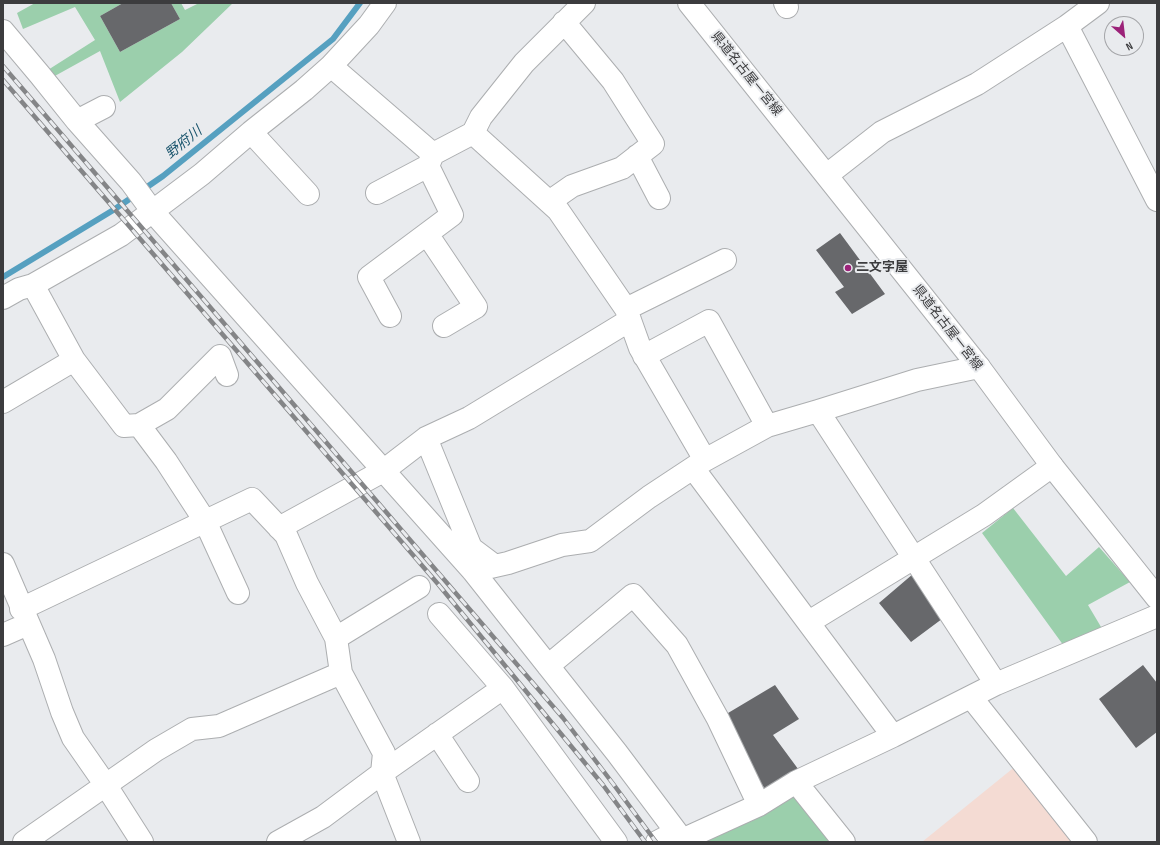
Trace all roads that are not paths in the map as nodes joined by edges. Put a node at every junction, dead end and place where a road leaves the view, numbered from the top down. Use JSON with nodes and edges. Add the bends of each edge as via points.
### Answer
{"nodes":[{"id":1,"x":584,"y":3,"type":"edge"},
{"id":2,"x":689,"y":3,"type":"edge"},
{"id":3,"x":1098,"y":3,"type":"edge"},
{"id":4,"x":377,"y":6,"type":"edge"},
{"id":5,"x":564,"y":22,"type":"junction"},
{"id":6,"x":1067,"y":26,"type":"junction"},
{"id":7,"x":3,"y":31,"type":"edge"},
{"id":8,"x":331,"y":66,"type":"junction"},
{"id":9,"x":104,"y":107,"type":"dead end"},
{"id":10,"x":77,"y":121,"type":"junction"},
{"id":11,"x":251,"y":132,"type":"junction"},
{"id":12,"x":473,"y":133,"type":"junction"},
{"id":13,"x":637,"y":156,"type":"junction"},
{"id":14,"x":430,"y":160,"type":"junction"},
{"id":15,"x":827,"y":176,"type":"junction"},
{"id":16,"x":377,"y":193,"type":"dead end"},
{"id":17,"x":308,"y":194,"type":"dead end"},
{"id":18,"x":659,"y":198,"type":"dead end"},
{"id":19,"x":1157,"y":199,"type":"edge"},
{"id":20,"x":549,"y":202,"type":"junction"},
{"id":21,"x":150,"y":210,"type":"junction"},
{"id":22,"x":427,"y":234,"type":"junction"},
{"id":23,"x":725,"y":260,"type":"dead end"},
{"id":24,"x":34,"y":285,"type":"junction"},
{"id":25,"x":3,"y":298,"type":"edge"},
{"id":26,"x":628,"y":315,"type":"junction"},
{"id":27,"x":390,"y":316,"type":"dead end"},
{"id":28,"x":444,"y":326,"type":"dead end"},
{"id":29,"x":644,"y":356,"type":"junction"},
{"id":30,"x":74,"y":360,"type":"junction"},
{"id":31,"x":979,"y":368,"type":"junction"},
{"id":32,"x":227,"y":375,"type":"dead end"},
{"id":33,"x":3,"y":402,"type":"edge"},
{"id":34,"x":818,"y":412,"type":"junction"},
{"id":35,"x":139,"y":425,"type":"junction"},
{"id":36,"x":767,"y":426,"type":"junction"},
{"id":37,"x":426,"y":438,"type":"junction"},
{"id":38,"x":699,"y":464,"type":"junction"},
{"id":39,"x":1052,"y":466,"type":"junction"},
{"id":40,"x":383,"y":472,"type":"junction"},
{"id":41,"x":205,"y":521,"type":"junction"},
{"id":42,"x":279,"y":528,"type":"junction"},
{"id":43,"x":913,"y":557,"type":"junction"},
{"id":44,"x":3,"y":564,"type":"edge"},
{"id":45,"x":495,"y":566,"type":"junction"},
{"id":46,"x":473,"y":571,"type":"junction"},
{"id":47,"x":419,"y":587,"type":"dead end"},
{"id":48,"x":238,"y":593,"type":"dead end"},
{"id":49,"x":1157,"y":598,"type":"edge"},
{"id":50,"x":439,"y":614,"type":"dead end"},
{"id":51,"x":1157,"y":616,"type":"edge"},
{"id":52,"x":25,"y":617,"type":"junction"},
{"id":53,"x":809,"y":622,"type":"junction"},
{"id":54,"x":3,"y":635,"type":"edge"},
{"id":55,"x":336,"y":638,"type":"junction"},
{"id":56,"x":548,"y":666,"type":"junction"},
{"id":57,"x":341,"y":673,"type":"junction"},
{"id":58,"x":996,"y":684,"type":"junction"},
{"id":59,"x":503,"y":688,"type":"junction"},
{"id":60,"x":971,"y":697,"type":"junction"},
{"id":61,"x":437,"y":734,"type":"junction"},
{"id":62,"x":893,"y":736,"type":"junction"},
{"id":63,"x":382,"y":772,"type":"junction"},
{"id":64,"x":468,"y":781,"type":"dead end"},
{"id":65,"x":796,"y":782,"type":"junction"},
{"id":66,"x":105,"y":784,"type":"junction"},
{"id":67,"x":759,"y":805,"type":"junction"},
{"id":68,"x":681,"y":838,"type":"edge"},
{"id":69,"x":24,"y":842,"type":"edge"},
{"id":70,"x":142,"y":842,"type":"edge"},
{"id":71,"x":278,"y":842,"type":"edge"},
{"id":72,"x":409,"y":842,"type":"edge"},
{"id":73,"x":616,"y":842,"type":"edge"},
{"id":74,"x":657,"y":842,"type":"edge"},
{"id":75,"x":844,"y":842,"type":"edge"},
{"id":76,"x":1086,"y":842,"type":"edge"}],
"edges":[{"from":1,"to":5,"type":"street"},
{"from":2,"to":15,"type":"street","name":"県道名古屋一宮線"},
{"from":3,"to":6,"type":"street"},
{"from":4,"to":8,"type":"street"},
{"from":5,"to":12,"type":"street","via":[[524,63],[482,117]]},
{"from":5,"to":13,"type":"street","via":[[613,81],[653,144]]},
{"from":6,"to":15,"type":"street","via":[[977,84],[882,132]]},
{"from":6,"to":19,"type":"street"},
{"from":7,"to":10,"type":"street"},
{"from":8,"to":11,"type":"street"},
{"from":8,"to":14,"type":"street"},
{"from":9,"to":10,"type":"street"},
{"from":10,"to":21,"type":"street","via":[[131,182]]},
{"from":11,"to":17,"type":"street"},
{"from":11,"to":21,"type":"street","via":[[202,174]]},
{"from":12,"to":14,"type":"street"},
{"from":12,"to":20,"type":"street"},
{"from":13,"to":18,"type":"street"},
{"from":13,"to":20,"type":"street","via":[[622,168],[572,186]]},
{"from":14,"to":16,"type":"street"},
{"from":14,"to":22,"type":"street","via":[[452,215]]},
{"from":15,"to":31,"type":"street","name":"県道名古屋一宮線"},
{"from":20,"to":26,"type":"street","via":[[558,210]]},
{"from":21,"to":24,"type":"street","via":[[121,235]]},
{"from":21,"to":40,"type":"street"},
{"from":22,"to":27,"type":"street","via":[[369,277]]},
{"from":22,"to":28,"type":"street","via":[[476,306]]},
{"from":23,"to":26,"type":"street"},
{"from":24,"to":25,"type":"street","via":[[19,289]]},
{"from":24,"to":30,"type":"street"},
{"from":26,"to":29,"type":"street"},
{"from":26,"to":37,"type":"street","via":[[469,418]]},
{"from":29,"to":36,"type":"street","via":[[709,320]]},
{"from":29,"to":38,"type":"street"},
{"from":30,"to":33,"type":"street"},
{"from":30,"to":35,"type":"street","via":[[124,426]]},
{"from":31,"to":34,"type":"street","via":[[917,380]]},
{"from":31,"to":39,"type":"street","name":"県道名古屋一宮線"},
{"from":32,"to":35,"type":"street","via":[[220,356],[168,408]]},
{"from":34,"to":36,"type":"street"},
{"from":34,"to":43,"type":"street"},
{"from":35,"to":41,"type":"street"},
{"from":36,"to":38,"type":"street"},
{"from":37,"to":40,"type":"street"},
{"from":37,"to":45,"type":"street","via":[[471,548]]},
{"from":38,"to":45,"type":"street","via":[[590,541],[562,545]]},
{"from":38,"to":53,"type":"street"},
{"from":39,"to":43,"type":"street","via":[[984,515]]},
{"from":39,"to":49,"type":"street","name":"県道名古屋一宮線"},
{"from":40,"to":42,"type":"street"},
{"from":40,"to":46,"type":"street"},
{"from":41,"to":42,"type":"street","via":[[252,499]]},
{"from":41,"to":48,"type":"street"},
{"from":41,"to":52,"type":"street"},
{"from":42,"to":55,"type":"street","via":[[286,535],[307,583]]},
{"from":43,"to":53,"type":"street"},
{"from":43,"to":58,"type":"street"},
{"from":44,"to":52,"type":"street"},
{"from":45,"to":46,"type":"street"},
{"from":46,"to":56,"type":"street"},
{"from":47,"to":55,"type":"street"},
{"from":50,"to":59,"type":"street"},
{"from":51,"to":58,"type":"street"},
{"from":52,"to":54,"type":"street"},
{"from":52,"to":66,"type":"street","via":[[44,659],[73,738]]},
{"from":53,"to":62,"type":"street"},
{"from":55,"to":57,"type":"street"},
{"from":56,"to":67,"type":"street","via":[[633,595],[677,645],[718,719]]},
{"from":56,"to":68,"type":"street"},
{"from":57,"to":63,"type":"street","via":[[384,754]]},
{"from":57,"to":66,"type":"street","via":[[219,726],[192,728]]},
{"from":58,"to":60,"type":"street"},
{"from":59,"to":61,"type":"street"},
{"from":59,"to":73,"type":"street"},
{"from":60,"to":62,"type":"street"},
{"from":60,"to":76,"type":"street"},
{"from":61,"to":63,"type":"street"},
{"from":61,"to":64,"type":"street"},
{"from":62,"to":65,"type":"street"},
{"from":63,"to":71,"type":"street","via":[[323,817]]},
{"from":63,"to":72,"type":"street"},
{"from":65,"to":67,"type":"street"},
{"from":65,"to":75,"type":"street"},
{"from":66,"to":69,"type":"street"},
{"from":66,"to":70,"type":"street"},
{"from":67,"to":68,"type":"street"},
{"from":68,"to":74,"type":"street"}]}
